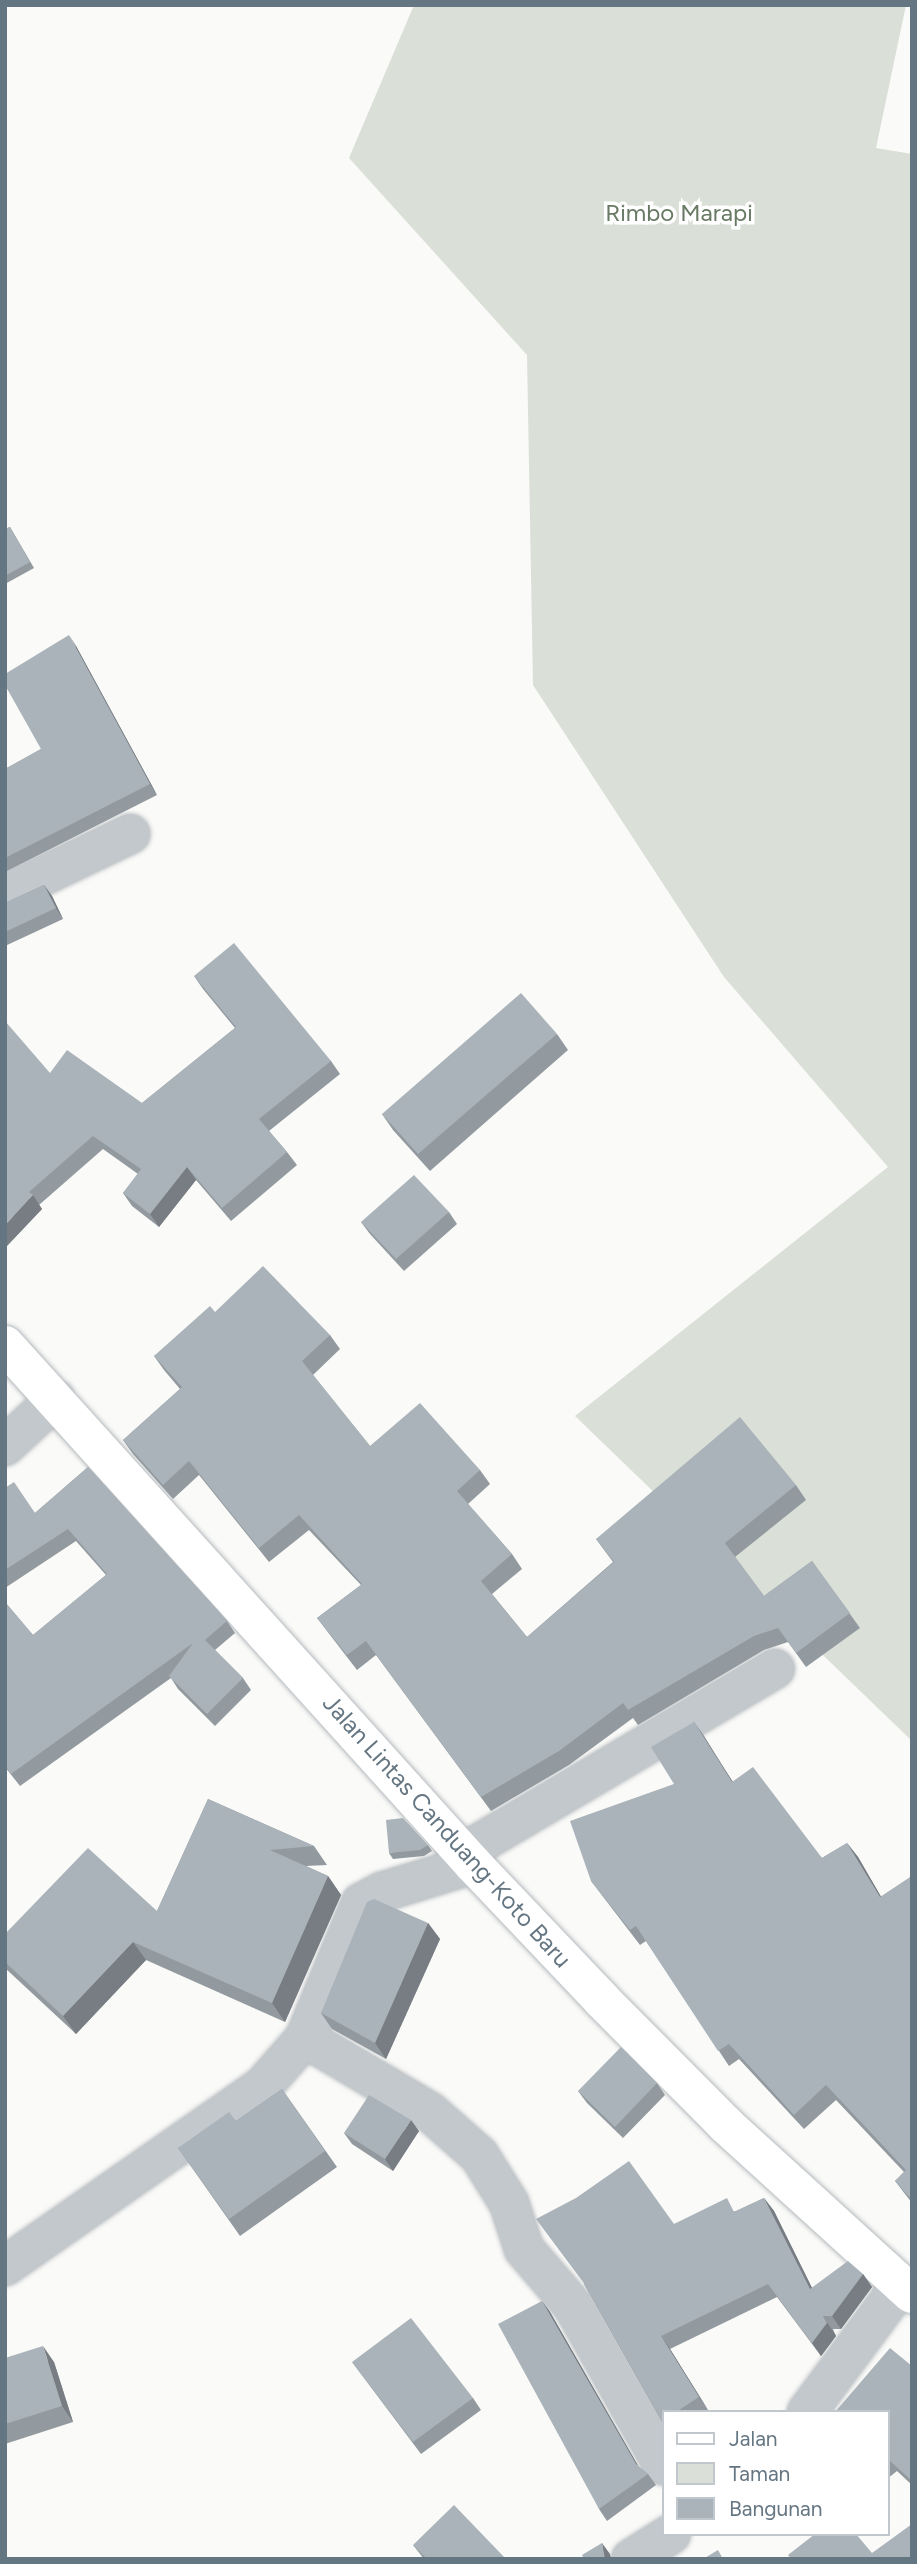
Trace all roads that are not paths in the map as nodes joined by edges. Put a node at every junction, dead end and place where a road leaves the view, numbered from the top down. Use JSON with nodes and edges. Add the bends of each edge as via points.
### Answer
{"nodes":[{"id":1,"x":130,"y":834,"type":"dead end"},
{"id":2,"x":5,"y":894,"type":"edge"},
{"id":3,"x":5,"y":1345,"type":"edge"},
{"id":4,"x":56,"y":1399,"type":"junction"},
{"id":5,"x":5,"y":1446,"type":"edge"},
{"id":6,"x":775,"y":1669,"type":"dead end"},
{"id":7,"x":469,"y":1858,"type":"junction"},
{"id":8,"x":305,"y":2038,"type":"junction"},
{"id":9,"x":5,"y":2266,"type":"edge"},
{"id":10,"x":906,"y":2290,"type":"edge"},
{"id":11,"x":809,"y":2410,"type":"edge"},
{"id":12,"x":662,"y":2463,"type":"edge"},
{"id":13,"x":668,"y":2536,"type":"edge"},
{"id":14,"x":631,"y":2559,"type":"edge"}],
"edges":[{"from":1,"to":2,"type":"street"},
{"from":3,"to":4,"type":"main road","name":"Jalan Lintas Canduang-Koto Baru"},
{"from":4,"to":5,"type":"street"},
{"from":4,"to":7,"type":"main road","name":"Jalan Lintas Canduang-Koto Baru"},
{"from":6,"to":7,"type":"street"},
{"from":7,"to":8,"type":"street","via":[[361,1903]]},
{"from":7,"to":10,"type":"main road","name":"Jalan Lintas Canduang-Koto Baru","via":[[716,2115]]},
{"from":8,"to":9,"type":"street","via":[[262,2087]]},
{"from":8,"to":12,"type":"street","via":[[430,2112],[479,2155],[509,2203],[524,2249],[573,2306]]},
{"from":10,"to":11,"type":"street"},
{"from":13,"to":14,"type":"street"}]}
